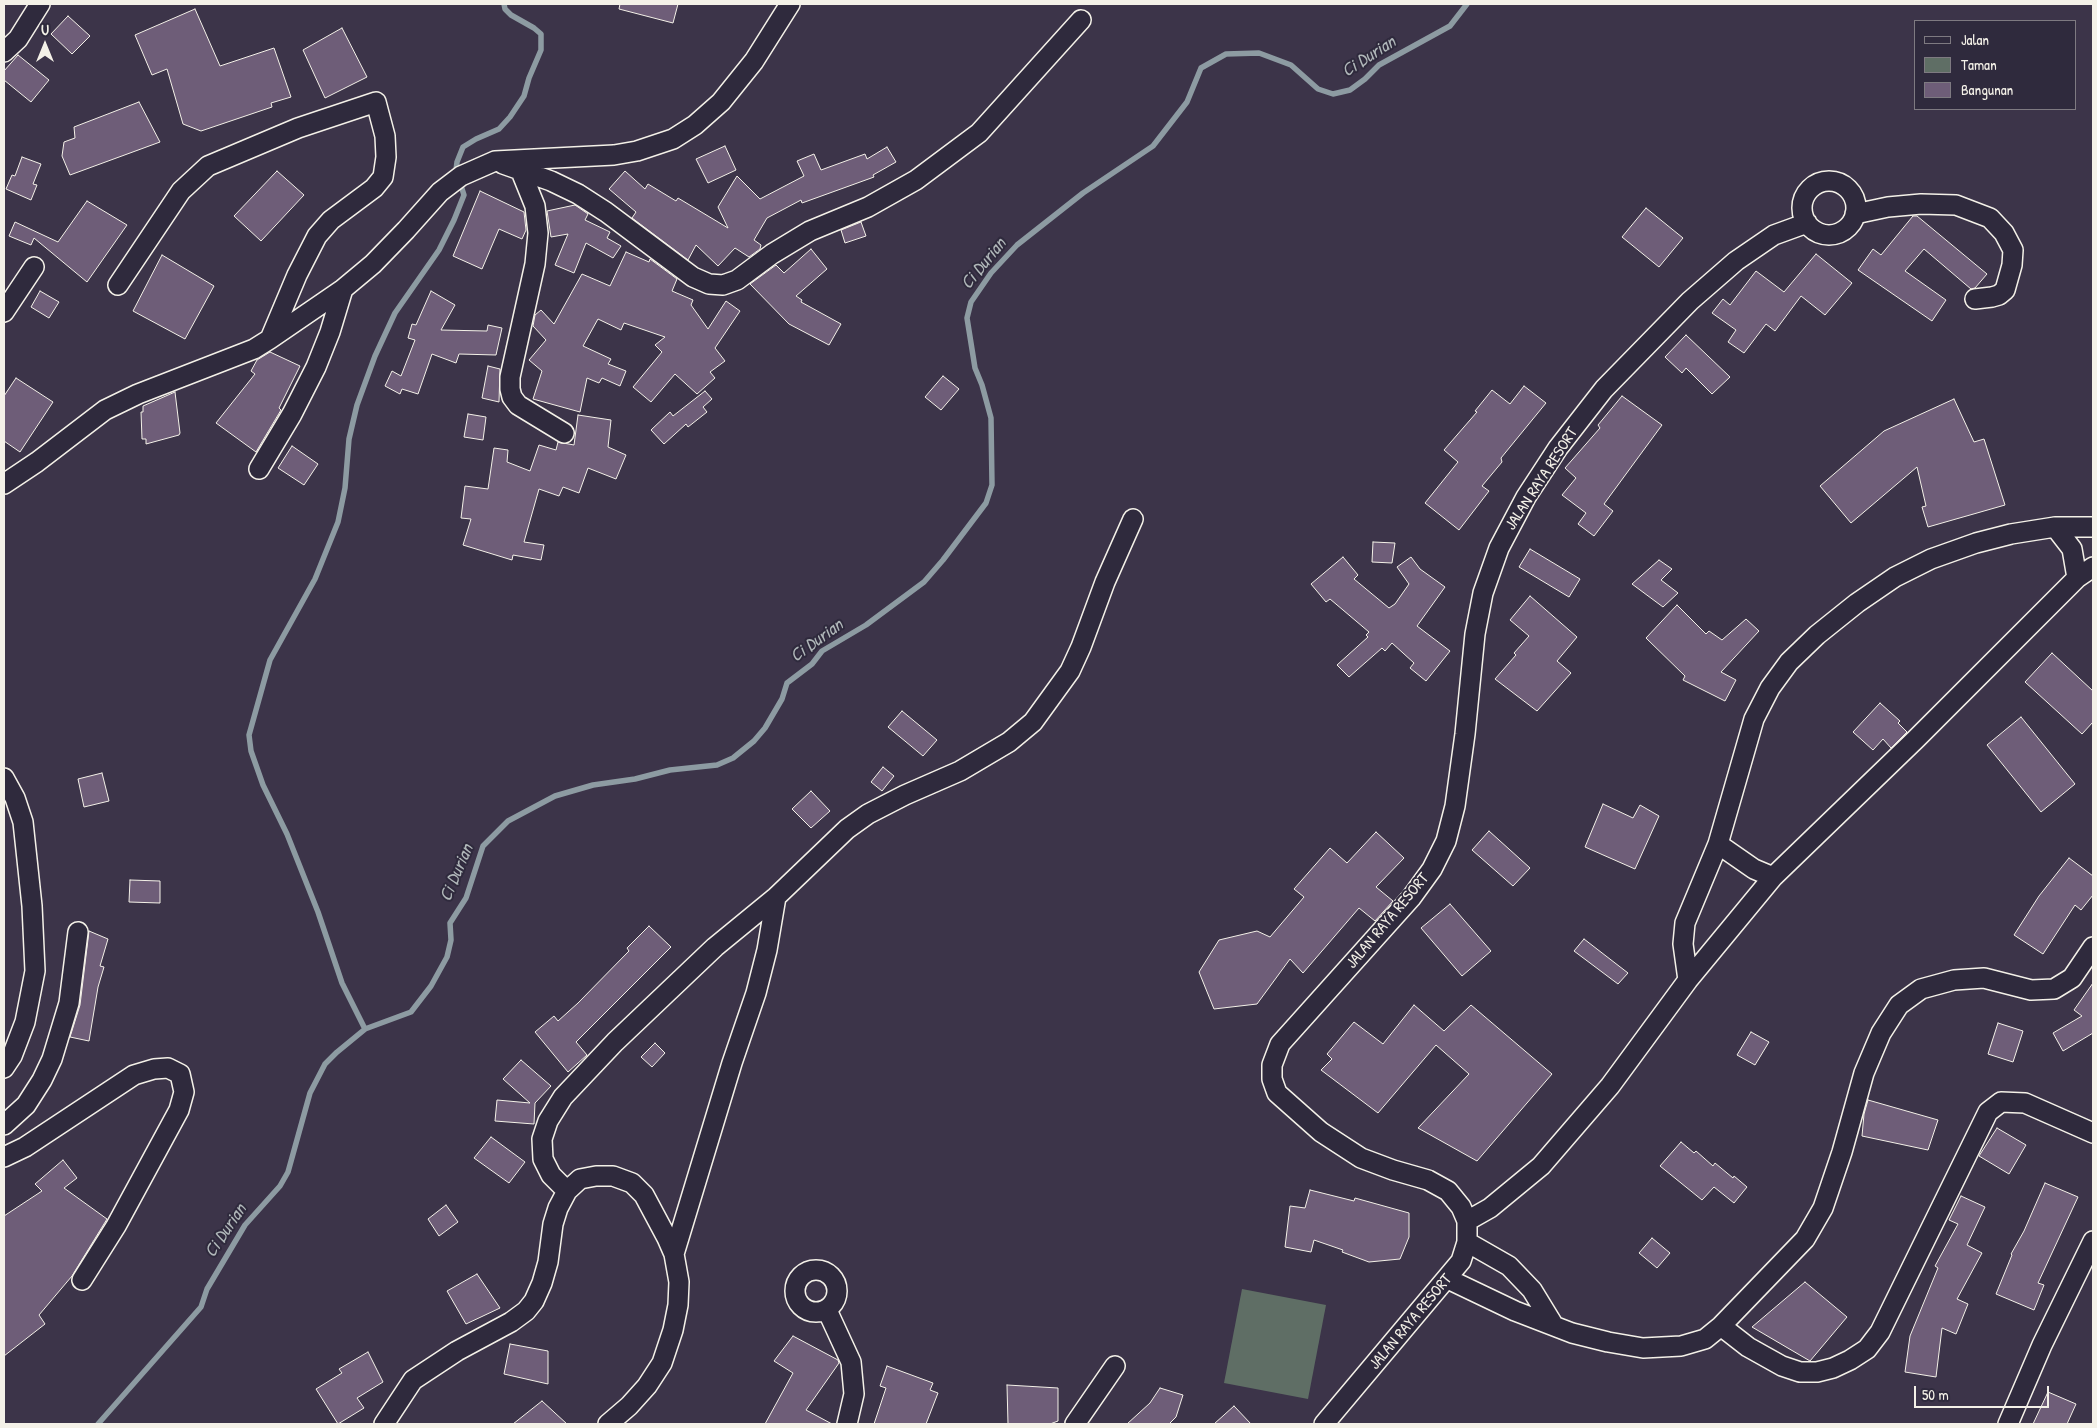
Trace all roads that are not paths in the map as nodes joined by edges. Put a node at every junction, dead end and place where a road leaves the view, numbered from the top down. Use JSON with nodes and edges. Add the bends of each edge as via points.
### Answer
{"nodes":[{"id":1,"x":40,"y":4,"type":"edge"},
{"id":2,"x":790,"y":4,"type":"edge"},
{"id":3,"x":1080,"y":20,"type":"dead end"},
{"id":4,"x":4,"y":52,"type":"edge"},
{"id":5,"x":495,"y":162,"type":"junction"},
{"id":6,"x":520,"y":169,"type":"junction"},
{"id":7,"x":1856,"y":214,"type":"junction"},
{"id":8,"x":1807,"y":223,"type":"junction"},
{"id":9,"x":34,"y":267,"type":"dead end"},
{"id":10,"x":118,"y":285,"type":"dead end"},
{"id":11,"x":343,"y":289,"type":"junction"},
{"id":12,"x":1975,"y":299,"type":"dead end"},
{"id":13,"x":4,"y":312,"type":"edge"},
{"id":14,"x":270,"y":339,"type":"junction"},
{"id":15,"x":564,"y":432,"type":"dead end"},
{"id":16,"x":259,"y":468,"type":"dead end"},
{"id":17,"x":4,"y":484,"type":"edge"},
{"id":18,"x":1134,"y":519,"type":"dead end"},
{"id":19,"x":2055,"y":527,"type":"junction"},
{"id":20,"x":2093,"y":527,"type":"edge"},
{"id":21,"x":2093,"y":567,"type":"edge"},
{"id":22,"x":2077,"y":578,"type":"junction"},
{"id":23,"x":4,"y":778,"type":"edge"},
{"id":24,"x":1718,"y":844,"type":"junction"},
{"id":25,"x":1773,"y":877,"type":"junction"},
{"id":26,"x":776,"y":897,"type":"junction"},
{"id":27,"x":78,"y":932,"type":"dead end"},
{"id":28,"x":2093,"y":947,"type":"edge"},
{"id":29,"x":1688,"y":980,"type":"junction"},
{"id":30,"x":4,"y":1068,"type":"edge"},
{"id":31,"x":4,"y":1125,"type":"edge"},
{"id":32,"x":2093,"y":1133,"type":"edge"},
{"id":33,"x":4,"y":1158,"type":"edge"},
{"id":34,"x":567,"y":1191,"type":"junction"},
{"id":35,"x":1467,"y":1221,"type":"junction"},
{"id":36,"x":2093,"y":1241,"type":"edge"},
{"id":37,"x":1467,"y":1242,"type":"junction"},
{"id":38,"x":674,"y":1254,"type":"junction"},
{"id":39,"x":1448,"y":1279,"type":"junction"},
{"id":40,"x":82,"y":1280,"type":"dead end"},
{"id":41,"x":827,"y":1310,"type":"dead end"},
{"id":42,"x":1554,"y":1326,"type":"junction"},
{"id":43,"x":1721,"y":1326,"type":"junction"},
{"id":44,"x":1115,"y":1366,"type":"dead end"},
{"id":45,"x":384,"y":1424,"type":"edge"},
{"id":46,"x":608,"y":1424,"type":"edge"},
{"id":47,"x":847,"y":1424,"type":"edge"},
{"id":48,"x":1075,"y":1424,"type":"edge"},
{"id":49,"x":1324,"y":1424,"type":"edge"},
{"id":50,"x":2008,"y":1424,"type":"edge"}],
"edges":[{"from":1,"to":4,"type":"street","via":[[18,39]]},
{"from":2,"to":5,"type":"street","via":[[754,61],[721,102],[674,138],[614,155]]},
{"from":3,"to":6,"type":"street","via":[[979,133],[916,180],[868,207],[810,231],[737,280],[723,285],[708,284],[693,277],[599,207]]},
{"from":5,"to":6,"type":"street"},
{"from":5,"to":11,"type":"street","via":[[461,176],[440,192],[400,237]]},
{"from":6,"to":15,"type":"street","via":[[536,206],[538,233],[535,264],[510,389],[518,405]]},
{"from":7,"to":8,"type":"street","via":[[1846,229],[1829,235],[1820,233]]},
{"from":7,"to":8,"type":"street","via":[[1848,188],[1832,180],[1823,181],[1808,189],[1803,197],[1802,214]]},
{"from":7,"to":12,"type":"street","via":[[1897,206],[1956,205],[1990,218],[2004,233],[2013,250],[2012,265],[2005,290],[1999,295]]},
{"from":8,"to":35,"type":"street","name":"JALAN RAYA RESORT","via":[[1774,235],[1736,260],[1690,301],[1604,389],[1558,448],[1526,497],[1499,548],[1483,593],[1475,634],[1455,806],[1446,841],[1432,869],[1411,898],[1280,1044],[1275,1058],[1272,1079],[1277,1093],[1321,1132],[1361,1158],[1428,1180],[1448,1191]]},
{"from":9,"to":13,"type":"street"},
{"from":10,"to":14,"type":"street","via":[[181,191],[208,166],[298,128],[376,102],[385,136],[383,177],[374,188],[331,220],[317,236]]},
{"from":11,"to":14,"type":"street"},
{"from":11,"to":16,"type":"street","via":[[316,367]]},
{"from":14,"to":17,"type":"street","via":[[254,349],[138,394],[106,410]]},
{"from":18,"to":26,"type":"street","via":[[1070,671],[1033,722],[1009,742],[960,771],[926,784],[868,814],[847,829]]},
{"from":19,"to":20,"type":"street"},
{"from":19,"to":22,"type":"street","via":[[2072,548]]},
{"from":19,"to":24,"type":"street","via":[[1976,543],[1931,559],[1895,577],[1817,634],[1789,662],[1770,688],[1754,719]]},
{"from":21,"to":22,"type":"street"},
{"from":22,"to":25,"type":"street"},
{"from":23,"to":30,"type":"street","via":[[15,798],[22,822],[32,906],[35,971],[25,1022]]},
{"from":24,"to":25,"type":"street","via":[[1754,869]]},
{"from":24,"to":29,"type":"street","via":[[1685,923],[1683,944]]},
{"from":25,"to":29,"type":"street"},
{"from":26,"to":34,"type":"street","via":[[701,961],[615,1042],[563,1097],[548,1121],[542,1139],[543,1159],[551,1175]]},
{"from":26,"to":38,"type":"street","via":[[756,993]]},
{"from":27,"to":31,"type":"street","via":[[69,1003],[52,1059],[26,1105]]},
{"from":28,"to":43,"type":"street","via":[[2072,978],[2054,989],[2032,990],[1984,978],[1954,980],[1921,989],[1899,1005],[1881,1033],[1864,1073],[1823,1208],[1806,1239]]},
{"from":29,"to":35,"type":"street","via":[[1610,1086],[1541,1166],[1490,1208]]},
{"from":32,"to":43,"type":"street","via":[[2025,1102],[2000,1102],[1988,1112],[1880,1332],[1867,1349],[1850,1360],[1834,1368],[1800,1372],[1748,1347]]},
{"from":33,"to":40,"type":"street","via":[[26,1147],[134,1075],[168,1068],[180,1074],[184,1092],[179,1110],[116,1226]]},
{"from":34,"to":38,"type":"street","via":[[580,1179],[596,1176],[613,1176],[632,1184],[644,1195],[656,1215]]},
{"from":34,"to":45,"type":"street","via":[[553,1224],[548,1262],[534,1301],[511,1322],[457,1351],[413,1380]]},
{"from":35,"to":37,"type":"street","name":"JALAN RAYA RESORT"},
{"from":36,"to":50,"type":"street"},
{"from":37,"to":39,"type":"street","name":"JALAN RAYA RESORT","via":[[1461,1261]]},
{"from":37,"to":42,"type":"street","via":[[1509,1266],[1532,1290]]},
{"from":38,"to":46,"type":"street","via":[[679,1282],[678,1304],[674,1330],[662,1363],[647,1386]]},
{"from":39,"to":42,"type":"street","via":[[1489,1300]]},
{"from":39,"to":49,"type":"street","name":"JALAN RAYA RESORT"},
{"from":41,"to":47,"type":"street","via":[[851,1362],[854,1394]]},
{"from":42,"to":43,"type":"street","via":[[1608,1342],[1643,1348],[1682,1346],[1705,1339]]},
{"from":44,"to":48,"type":"street"}]}
